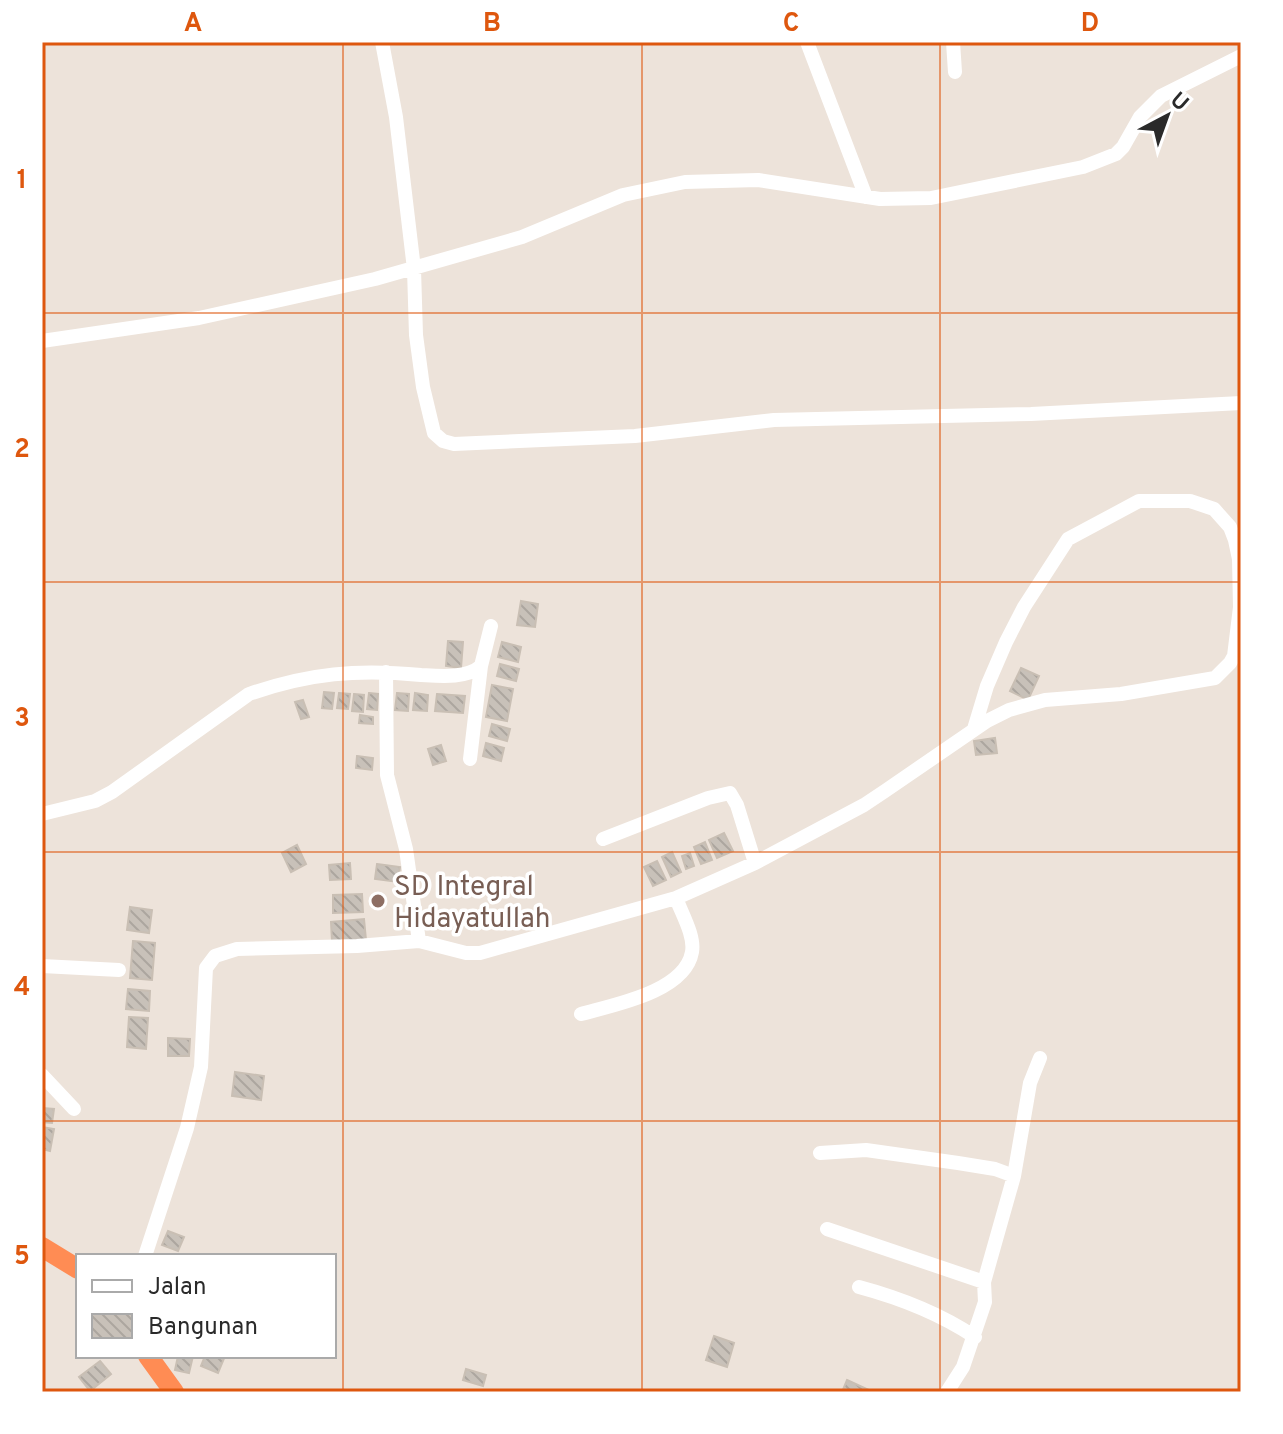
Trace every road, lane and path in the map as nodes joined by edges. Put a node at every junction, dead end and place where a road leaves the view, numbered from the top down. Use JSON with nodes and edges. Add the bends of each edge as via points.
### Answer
{"nodes":[{"id":1,"x":382,"y":42,"type":"edge"},
{"id":2,"x":807,"y":42,"type":"edge"},
{"id":3,"x":953,"y":42,"type":"edge"},
{"id":4,"x":1241,"y":56,"type":"edge"},
{"id":5,"x":955,"y":72,"type":"dead end"},
{"id":6,"x":866,"y":197,"type":"junction"},
{"id":7,"x":414,"y":269,"type":"junction"},
{"id":8,"x":42,"y":341,"type":"edge"},
{"id":9,"x":1241,"y":403,"type":"edge"},
{"id":10,"x":491,"y":626,"type":"dead end"},
{"id":11,"x":481,"y":666,"type":"junction"},
{"id":12,"x":386,"y":672,"type":"junction"},
{"id":13,"x":974,"y":729,"type":"junction"},
{"id":14,"x":470,"y":759,"type":"dead end"},
{"id":15,"x":42,"y":814,"type":"edge"},
{"id":16,"x":603,"y":839,"type":"dead end"},
{"id":17,"x":755,"y":863,"type":"junction"},
{"id":18,"x":676,"y":898,"type":"junction"},
{"id":19,"x":419,"y":941,"type":"junction"},
{"id":20,"x":42,"y":966,"type":"edge"},
{"id":21,"x":119,"y":970,"type":"dead end"},
{"id":22,"x":581,"y":1014,"type":"dead end"},
{"id":23,"x":1040,"y":1058,"type":"dead end"},
{"id":24,"x":42,"y":1075,"type":"edge"},
{"id":25,"x":74,"y":1109,"type":"dead end"},
{"id":26,"x":820,"y":1153,"type":"dead end"},
{"id":27,"x":1014,"y":1176,"type":"junction"},
{"id":28,"x":827,"y":1229,"type":"dead end"},
{"id":29,"x":42,"y":1247,"type":"edge"},
{"id":30,"x":146,"y":1254,"type":"edge"},
{"id":31,"x":76,"y":1268,"type":"edge"},
{"id":32,"x":984,"y":1282,"type":"junction"},
{"id":33,"x":859,"y":1287,"type":"dead end"},
{"id":34,"x":975,"y":1337,"type":"junction"},
{"id":35,"x":149,"y":1358,"type":"edge"},
{"id":36,"x":165,"y":1389,"type":"edge"},
{"id":37,"x":947,"y":1392,"type":"edge"}],
"edges":[{"from":1,"to":7,"type":"street"},
{"from":2,"to":6,"type":"street"},
{"from":3,"to":5,"type":"street"},
{"from":4,"to":6,"type":"street","via":[[1161,96],[1116,154],[1083,167],[931,198]]},
{"from":6,"to":7,"type":"street","via":[[758,180],[685,182],[623,195],[522,237]]},
{"from":7,"to":8,"type":"street","via":[[199,318]]},
{"from":7,"to":9,"type":"street","via":[[423,387],[434,433],[454,444],[635,436],[774,420]]},
{"from":10,"to":11,"type":"street"},
{"from":11,"to":12,"type":"street","via":[[447,677]]},
{"from":11,"to":14,"type":"street"},
{"from":12,"to":15,"type":"street","via":[[316,676],[249,694],[112,792]]},
{"from":12,"to":19,"type":"street","via":[[387,775],[406,849]]},
{"from":13,"to":13,"type":"street","via":[[1006,642],[1068,539],[1139,501],[1190,501],[1214,509],[1230,527],[1239,559],[1240,607],[1234,656],[1215,678],[1045,700],[1009,710]]},
{"from":13,"to":17,"type":"street","via":[[864,805]]},
{"from":16,"to":17,"type":"street","via":[[730,793]]},
{"from":17,"to":18,"type":"street"},
{"from":18,"to":19,"type":"street","via":[[480,953]]},
{"from":18,"to":22,"type":"street","via":[[692,951],[682,972],[647,994]]},
{"from":19,"to":30,"type":"street","via":[[248,948],[209,962],[201,1067]]},
{"from":20,"to":21,"type":"street"},
{"from":23,"to":27,"type":"street","via":[[1030,1083]]},
{"from":24,"to":25,"type":"street"},
{"from":26,"to":27,"type":"street","via":[[866,1150]]},
{"from":27,"to":32,"type":"street"},
{"from":28,"to":32,"type":"street"},
{"from":29,"to":31,"type":"highway"},
{"from":32,"to":34,"type":"street","via":[[985,1302]]},
{"from":33,"to":34,"type":"street","via":[[953,1322]]},
{"from":34,"to":37,"type":"street"},
{"from":35,"to":36,"type":"highway"}]}
